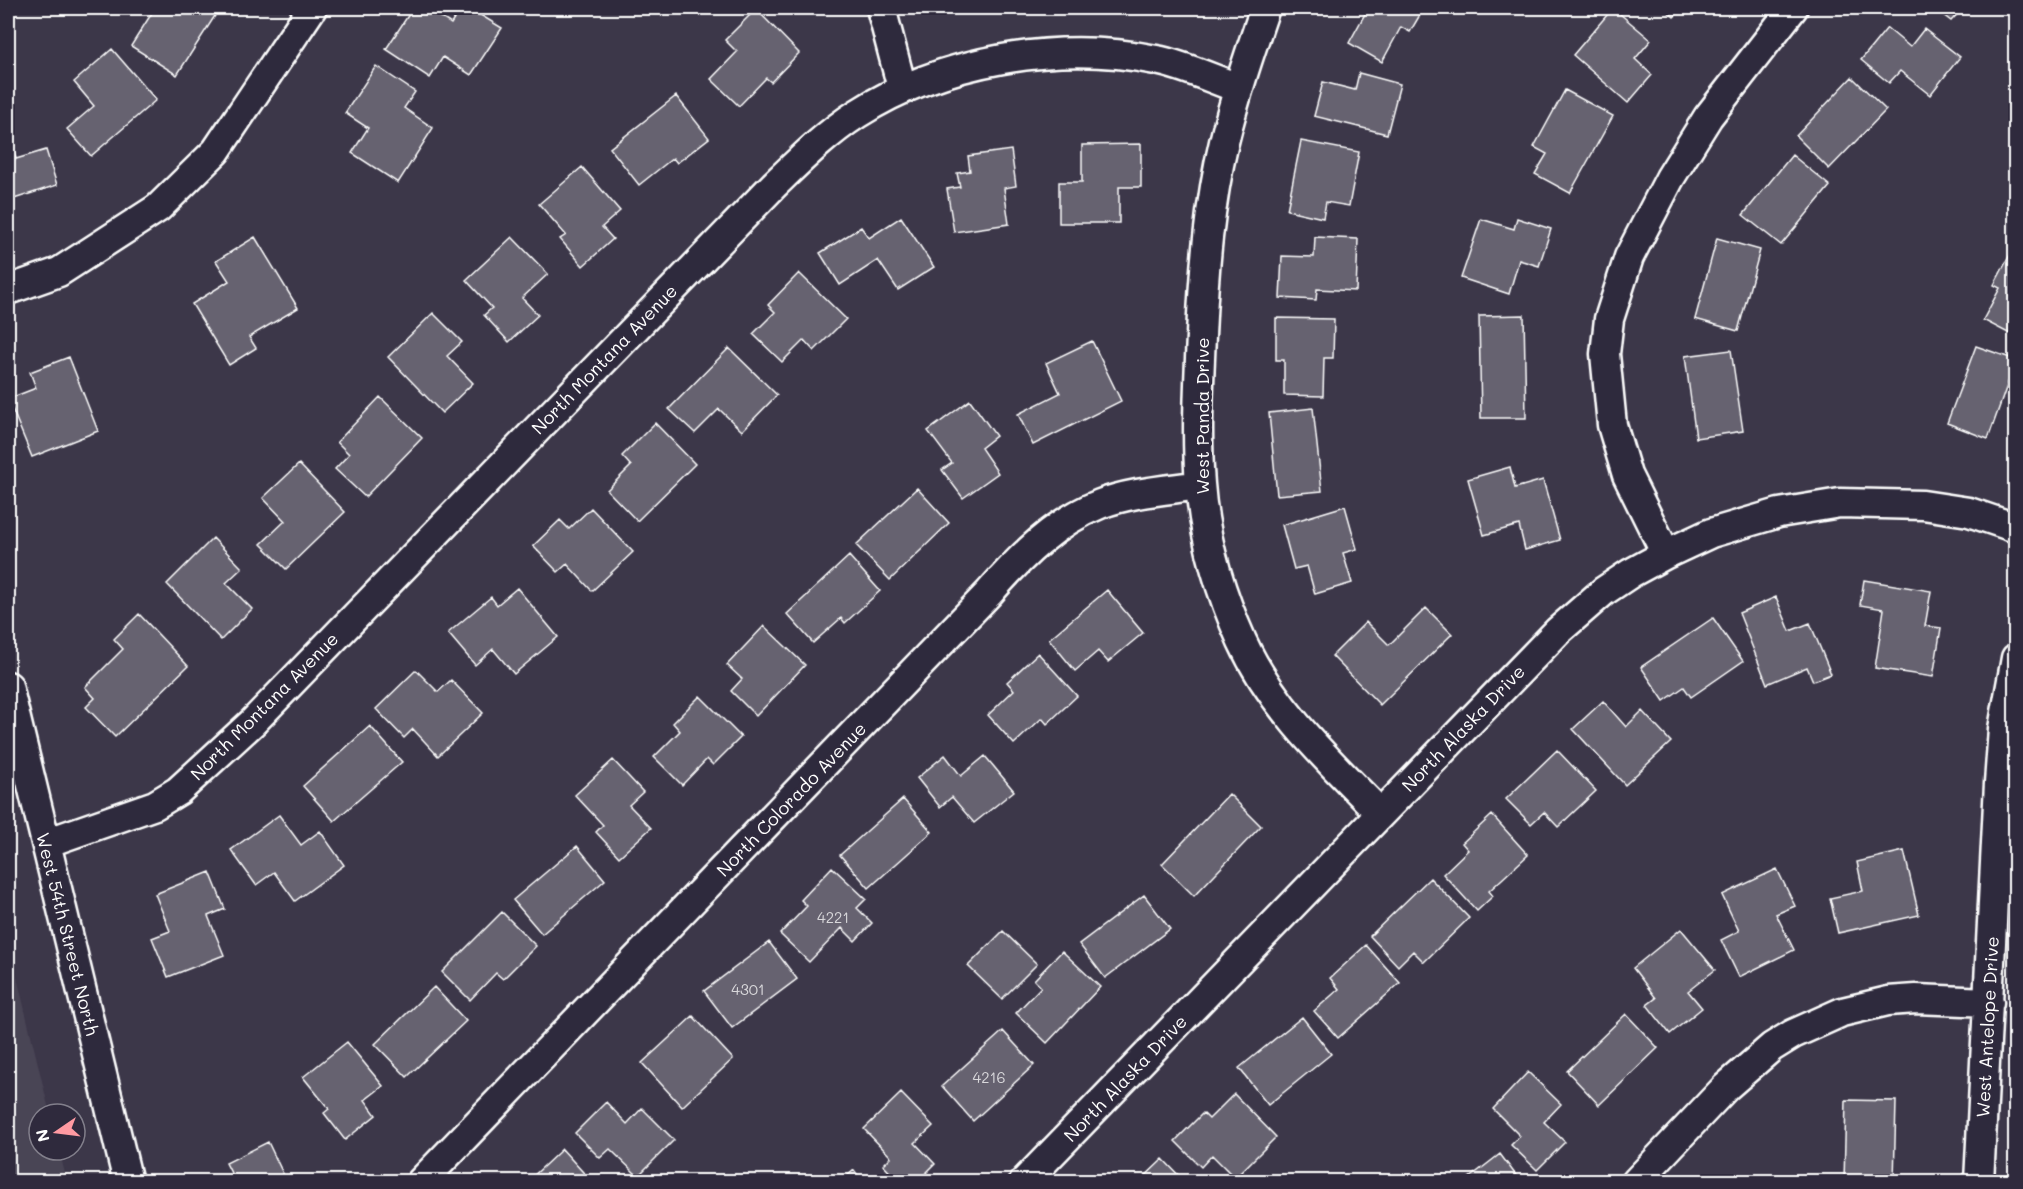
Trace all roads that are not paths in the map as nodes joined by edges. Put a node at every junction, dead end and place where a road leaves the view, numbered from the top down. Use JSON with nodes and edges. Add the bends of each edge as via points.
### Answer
{"nodes":[{"id":1,"x":312,"y":8,"type":"edge"},
{"id":2,"x":881,"y":8,"type":"edge"},
{"id":3,"x":1265,"y":8,"type":"edge"},
{"id":4,"x":1793,"y":8,"type":"edge"},
{"id":5,"x":902,"y":88,"type":"junction"},
{"id":6,"x":1238,"y":88,"type":"junction"},
{"id":7,"x":8,"y":290,"type":"edge"},
{"id":8,"x":1200,"y":485,"type":"junction"},
{"id":9,"x":2016,"y":528,"type":"edge"},
{"id":10,"x":1666,"y":554,"type":"junction"},
{"id":11,"x":2016,"y":658,"type":"edge"},
{"id":12,"x":8,"y":686,"type":"edge"},
{"id":13,"x":1380,"y":813,"type":"junction"},
{"id":14,"x":46,"y":843,"type":"junction"},
{"id":15,"x":1989,"y":1002,"type":"junction"},
{"id":16,"x":128,"y":1182,"type":"edge"},
{"id":17,"x":421,"y":1182,"type":"edge"},
{"id":18,"x":1024,"y":1182,"type":"edge"},
{"id":19,"x":1636,"y":1182,"type":"edge"},
{"id":20,"x":1979,"y":1182,"type":"edge"}],
"edges":[{"from":1,"to":7,"type":"street","via":[[216,151],[158,208],[59,272]]},
{"from":2,"to":5,"type":"street"},
{"from":3,"to":6,"type":"street","name":"West Panda Drive"},
{"from":4,"to":10,"type":"street","via":[[1708,117],[1670,178],[1629,257],[1609,319],[1605,354],[1612,425],[1627,475]]},
{"from":5,"to":6,"type":"street","name":"North Montana Avenue","via":[[983,62],[1046,53],[1105,52],[1158,60]]},
{"from":5,"to":14,"type":"street","name":"North Montana Avenue","via":[[818,143],[774,185],[252,723],[178,791],[155,805]]},
{"from":6,"to":8,"type":"street","name":"West Panda Drive","via":[[1208,233],[1199,392]]},
{"from":8,"to":13,"type":"street","name":"West Panda Drive","via":[[1209,544],[1242,642],[1271,692],[1303,734]]},
{"from":8,"to":17,"type":"street","name":"North Colorado Avenue","via":[[1142,493],[1101,504],[1071,519],[1030,549]]},
{"from":9,"to":10,"type":"street","name":"North Alaska Drive","via":[[1970,512],[1923,505],[1840,503],[1768,516],[1710,533]]},
{"from":10,"to":13,"type":"street","name":"North Alaska Drive","via":[[1604,591],[1558,631]]},
{"from":11,"to":15,"type":"street","name":"West Antelope Drive","via":[[2003,729]]},
{"from":12,"to":14,"type":"street","name":"West 54th Street North"},
{"from":13,"to":18,"type":"street","name":"North Alaska Drive"},
{"from":14,"to":16,"type":"street","name":"West 54th Street North"},
{"from":15,"to":19,"type":"street","via":[[1888,1001],[1842,1012],[1792,1034],[1726,1087]]},
{"from":15,"to":20,"type":"street","name":"West Antelope Drive"}]}
